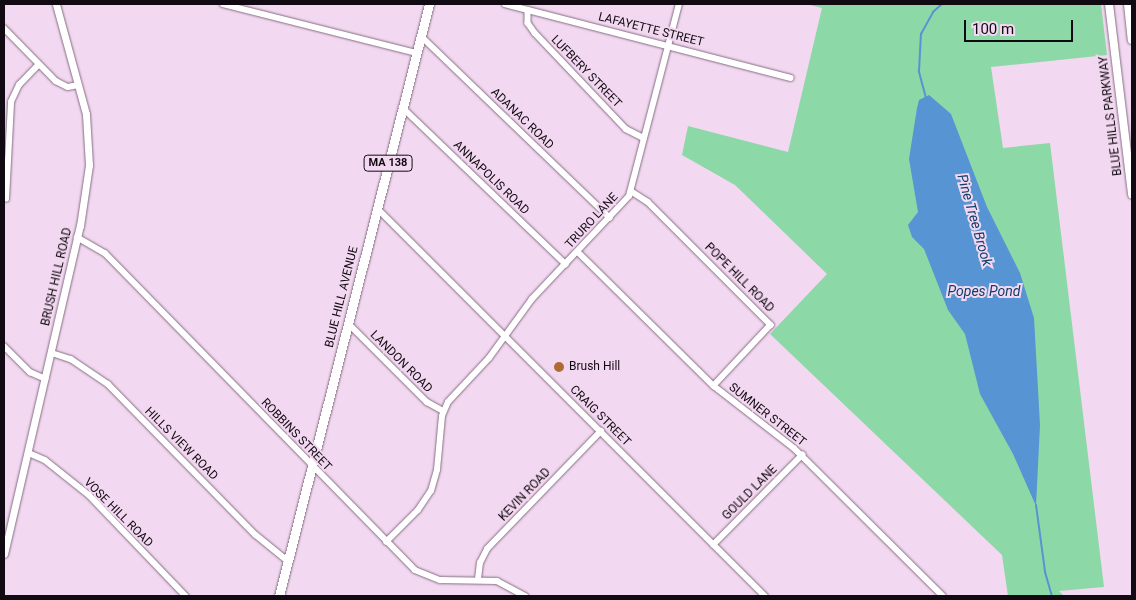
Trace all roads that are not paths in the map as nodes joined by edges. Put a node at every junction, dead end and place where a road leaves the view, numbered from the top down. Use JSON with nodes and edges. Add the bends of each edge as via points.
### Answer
{"nodes":[{"id":1,"x":56,"y":4,"type":"edge"},
{"id":2,"x":224,"y":4,"type":"edge"},
{"id":3,"x":429,"y":4,"type":"edge"},
{"id":4,"x":505,"y":4,"type":"edge"},
{"id":5,"x":679,"y":4,"type":"edge"},
{"id":6,"x":1109,"y":4,"type":"edge"},
{"id":7,"x":1128,"y":4,"type":"edge"},
{"id":8,"x":516,"y":5,"type":"edge"},
{"id":9,"x":528,"y":10,"type":"junction"},
{"id":10,"x":4,"y":28,"type":"edge"},
{"id":11,"x":420,"y":36,"type":"junction"},
{"id":12,"x":1132,"y":40,"type":"edge"},
{"id":13,"x":668,"y":45,"type":"junction"},
{"id":14,"x":416,"y":53,"type":"junction"},
{"id":15,"x":38,"y":65,"type":"junction"},
{"id":16,"x":791,"y":78,"type":"dead end"},
{"id":17,"x":78,"y":86,"type":"junction"},
{"id":18,"x":402,"y":107,"type":"junction"},
{"id":19,"x":644,"y":138,"type":"junction"},
{"id":20,"x":631,"y":191,"type":"junction"},
{"id":21,"x":1132,"y":195,"type":"edge"},
{"id":22,"x":6,"y":199,"type":"dead end"},
{"id":23,"x":377,"y":208,"type":"junction"},
{"id":24,"x":610,"y":218,"type":"junction"},
{"id":25,"x":77,"y":237,"type":"junction"},
{"id":26,"x":578,"y":252,"type":"junction"},
{"id":27,"x":566,"y":264,"type":"junction"},
{"id":28,"x":348,"y":323,"type":"junction"},
{"id":29,"x":506,"y":335,"type":"junction"},
{"id":30,"x":4,"y":346,"type":"edge"},
{"id":31,"x":52,"y":353,"type":"junction"},
{"id":32,"x":46,"y":379,"type":"junction"},
{"id":33,"x":714,"y":386,"type":"junction"},
{"id":34,"x":443,"y":411,"type":"junction"},
{"id":35,"x":600,"y":431,"type":"junction"},
{"id":36,"x":29,"y":453,"type":"junction"},
{"id":37,"x":802,"y":455,"type":"junction"},
{"id":38,"x":313,"y":467,"type":"junction"},
{"id":39,"x":386,"y":542,"type":"junction"},
{"id":40,"x":713,"y":545,"type":"junction"},
{"id":41,"x":4,"y":554,"type":"edge"},
{"id":42,"x":288,"y":561,"type":"junction"},
{"id":43,"x":478,"y":580,"type":"junction"},
{"id":44,"x":186,"y":596,"type":"edge"},
{"id":45,"x":279,"y":596,"type":"edge"},
{"id":46,"x":525,"y":596,"type":"edge"},
{"id":47,"x":765,"y":596,"type":"edge"},
{"id":48,"x":944,"y":596,"type":"edge"}],
"edges":[{"from":1,"to":17,"type":"street","name":"BRUSH HILL ROAD"},
{"from":2,"to":14,"type":"street"},
{"from":3,"to":11,"type":"highway","name":"BLUE HILL AVENUE","number":"MA 138"},
{"from":4,"to":8,"type":"street","name":"LAFAYETTE STREET"},
{"from":5,"to":13,"type":"street","name":"TRURO LANE"},
{"from":6,"to":21,"type":"main road","name":"BLUE HILLS PARKWAY"},
{"from":7,"to":12,"type":"main road"},
{"from":8,"to":9,"type":"street","name":"LAFAYETTE STREET"},
{"from":9,"to":13,"type":"street","name":"LAFAYETTE STREET"},
{"from":9,"to":19,"type":"street","name":"LUFBERY STREET","via":[[528,22],[535,33],[626,129]]},
{"from":10,"to":15,"type":"street"},
{"from":11,"to":14,"type":"highway","name":"BLUE HILL AVENUE","number":"MA 138"},
{"from":11,"to":24,"type":"street","name":"ADANAC ROAD"},
{"from":13,"to":16,"type":"street","name":"LAFAYETTE STREET"},
{"from":13,"to":19,"type":"street","name":"TRURO LANE"},
{"from":14,"to":18,"type":"highway","name":"BLUE HILL AVENUE","number":"MA 138"},
{"from":15,"to":17,"type":"street","via":[[61,85]]},
{"from":15,"to":22,"type":"street","via":[[19,85],[11,102]]},
{"from":17,"to":25,"type":"street","name":"BRUSH HILL ROAD","via":[[86,114],[90,151]]},
{"from":18,"to":23,"type":"highway","name":"BLUE HILL AVENUE","number":"MA 138"},
{"from":18,"to":27,"type":"street","name":"ANNAPOLIS ROAD"},
{"from":19,"to":20,"type":"street","name":"TRURO LANE"},
{"from":20,"to":24,"type":"street","name":"TRURO LANE"},
{"from":20,"to":33,"type":"street","name":"POPE HILL ROAD","via":[[648,202],[771,325]]},
{"from":23,"to":28,"type":"highway","name":"BLUE HILL AVENUE","number":"MA 138"},
{"from":23,"to":29,"type":"street","name":"CRAIG STREET"},
{"from":24,"to":26,"type":"street","name":"TRURO LANE"},
{"from":25,"to":31,"type":"street","name":"BRUSH HILL ROAD"},
{"from":25,"to":38,"type":"street","name":"ROBBINS STREET","via":[[105,254]]},
{"from":26,"to":27,"type":"street","name":"TRURO LANE"},
{"from":26,"to":33,"type":"street","name":"SUMNER STREET"},
{"from":27,"to":29,"type":"street","name":"TRURO LANE","via":[[526,306]]},
{"from":28,"to":34,"type":"street","name":"LANDON ROAD","via":[[427,402]]},
{"from":28,"to":38,"type":"highway","name":"BLUE HILL AVENUE","number":"MA 138"},
{"from":29,"to":34,"type":"street","name":"TRURO LANE"},
{"from":29,"to":35,"type":"street","name":"CRAIG STREET"},
{"from":30,"to":32,"type":"street","via":[[30,372]]},
{"from":31,"to":32,"type":"street","name":"BRUSH HILL ROAD"},
{"from":31,"to":42,"type":"street","name":"HILLS VIEW ROAD","via":[[71,359],[108,384],[256,536]]},
{"from":32,"to":36,"type":"street","name":"BRUSH HILL ROAD"},
{"from":33,"to":37,"type":"street","name":"SUMNER STREET"},
{"from":34,"to":39,"type":"street","via":[[437,470],[431,491],[418,510]]},
{"from":35,"to":40,"type":"street","name":"CRAIG STREET"},
{"from":35,"to":43,"type":"street","name":"KEVIN ROAD","via":[[487,549],[480,563]]},
{"from":36,"to":41,"type":"street","name":"BRUSH HILL ROAD"},
{"from":36,"to":44,"type":"street","name":"VOSE HILL ROAD","via":[[45,460],[89,495]]},
{"from":37,"to":40,"type":"street","name":"GOULD LANE"},
{"from":37,"to":48,"type":"street","name":"SUMNER STREET"},
{"from":38,"to":39,"type":"street","name":"ROBBINS STREET"},
{"from":38,"to":42,"type":"highway","name":"BLUE HILL AVENUE","number":"MA 138"},
{"from":39,"to":43,"type":"street","name":"ROBBINS STREET","via":[[420,574],[447,580]]},
{"from":40,"to":47,"type":"street","name":"CRAIG STREET"},
{"from":42,"to":45,"type":"highway","name":"BLUE HILL AVENUE","number":"MA 138"},
{"from":43,"to":46,"type":"street","name":"ROBBINS STREET","via":[[504,583]]}]}
